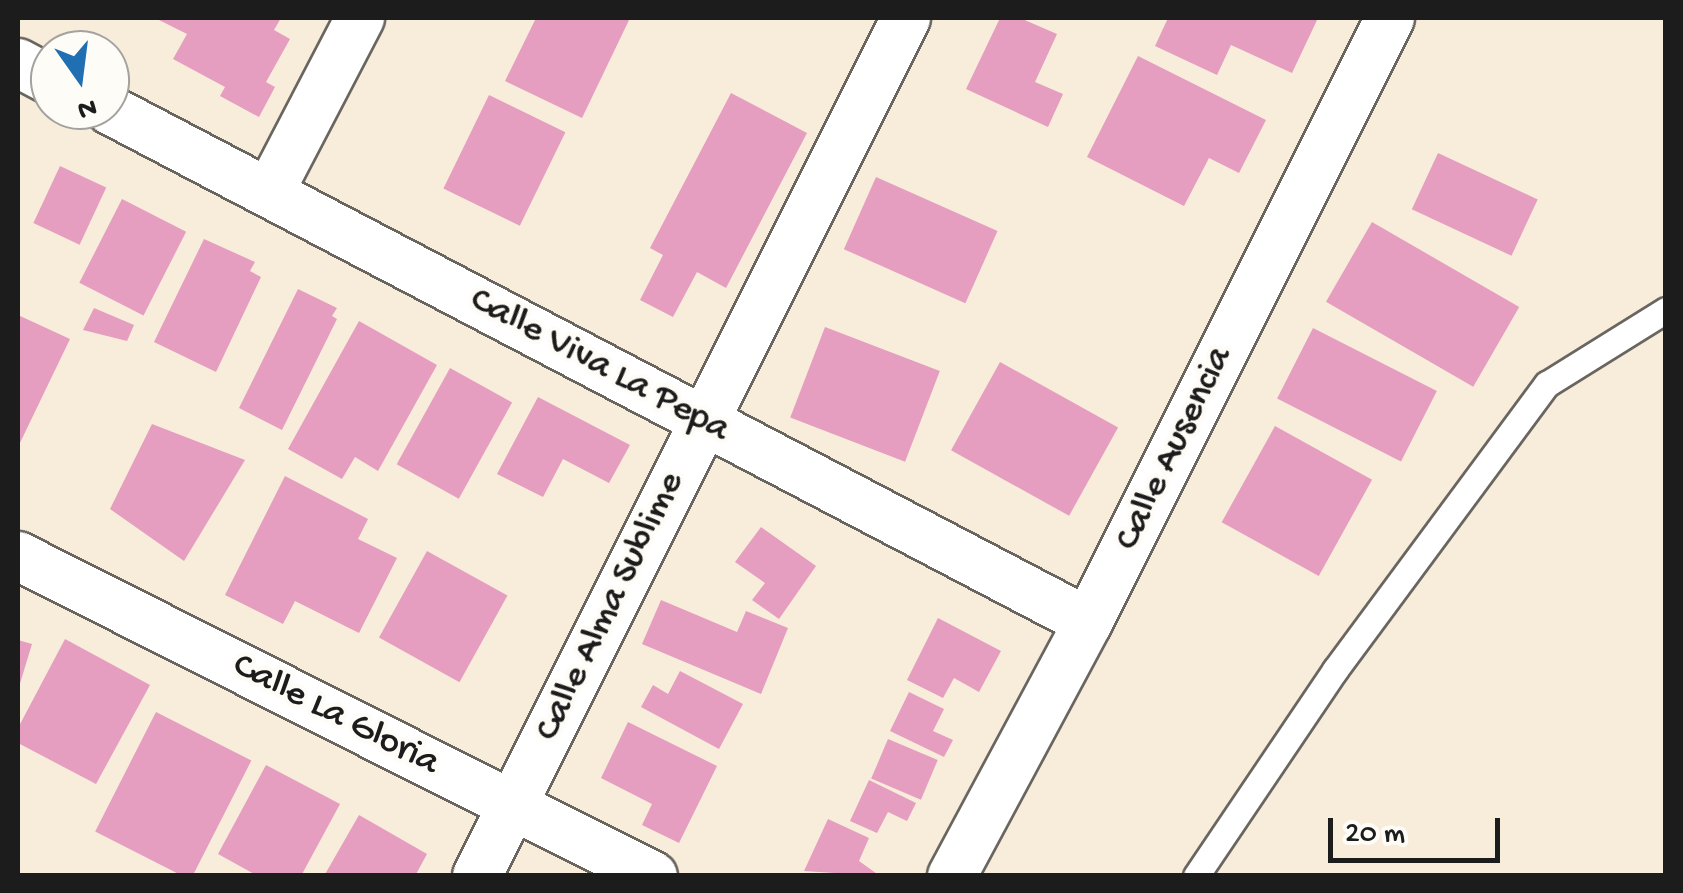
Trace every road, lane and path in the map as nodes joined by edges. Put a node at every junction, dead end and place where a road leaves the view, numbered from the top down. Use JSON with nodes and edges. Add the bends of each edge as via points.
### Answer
{"nodes":[{"id":1,"x":360,"y":18,"type":"edge"},
{"id":2,"x":906,"y":18,"type":"edge"},
{"id":3,"x":1390,"y":18,"type":"edge"},
{"id":4,"x":130,"y":120,"type":"edge"},
{"id":5,"x":270,"y":191,"type":"junction"},
{"id":6,"x":1666,"y":310,"type":"edge"},
{"id":7,"x":703,"y":421,"type":"junction"},
{"id":8,"x":18,"y":556,"type":"edge"},
{"id":9,"x":1088,"y":622,"type":"junction"},
{"id":10,"x":514,"y":806,"type":"junction"},
{"id":11,"x":477,"y":876,"type":"edge"},
{"id":12,"x":653,"y":876,"type":"edge"},
{"id":13,"x":952,"y":876,"type":"edge"},
{"id":14,"x":1196,"y":876,"type":"edge"}],
"edges":[{"from":1,"to":5,"type":"street"},
{"from":2,"to":7,"type":"street","name":"Calle Alma Sublime"},
{"from":3,"to":9,"type":"street","name":"Calle Ausencia"},
{"from":4,"to":5,"type":"street","name":"Calle Viva La Pepa"},
{"from":5,"to":7,"type":"street","name":"Calle Viva La Pepa"},
{"from":6,"to":14,"type":"lane","via":[[1548,384],[1336,670]]},
{"from":7,"to":9,"type":"street","name":"Calle Viva La Pepa"},
{"from":7,"to":10,"type":"street","name":"Calle Alma Sublime"},
{"from":8,"to":10,"type":"street","name":"Calle La Gloria"},
{"from":9,"to":13,"type":"street","name":"Calle Ausencia"},
{"from":10,"to":11,"type":"street","name":"Calle Alma Sublime"},
{"from":10,"to":12,"type":"street","name":"Calle La Gloria"}]}
